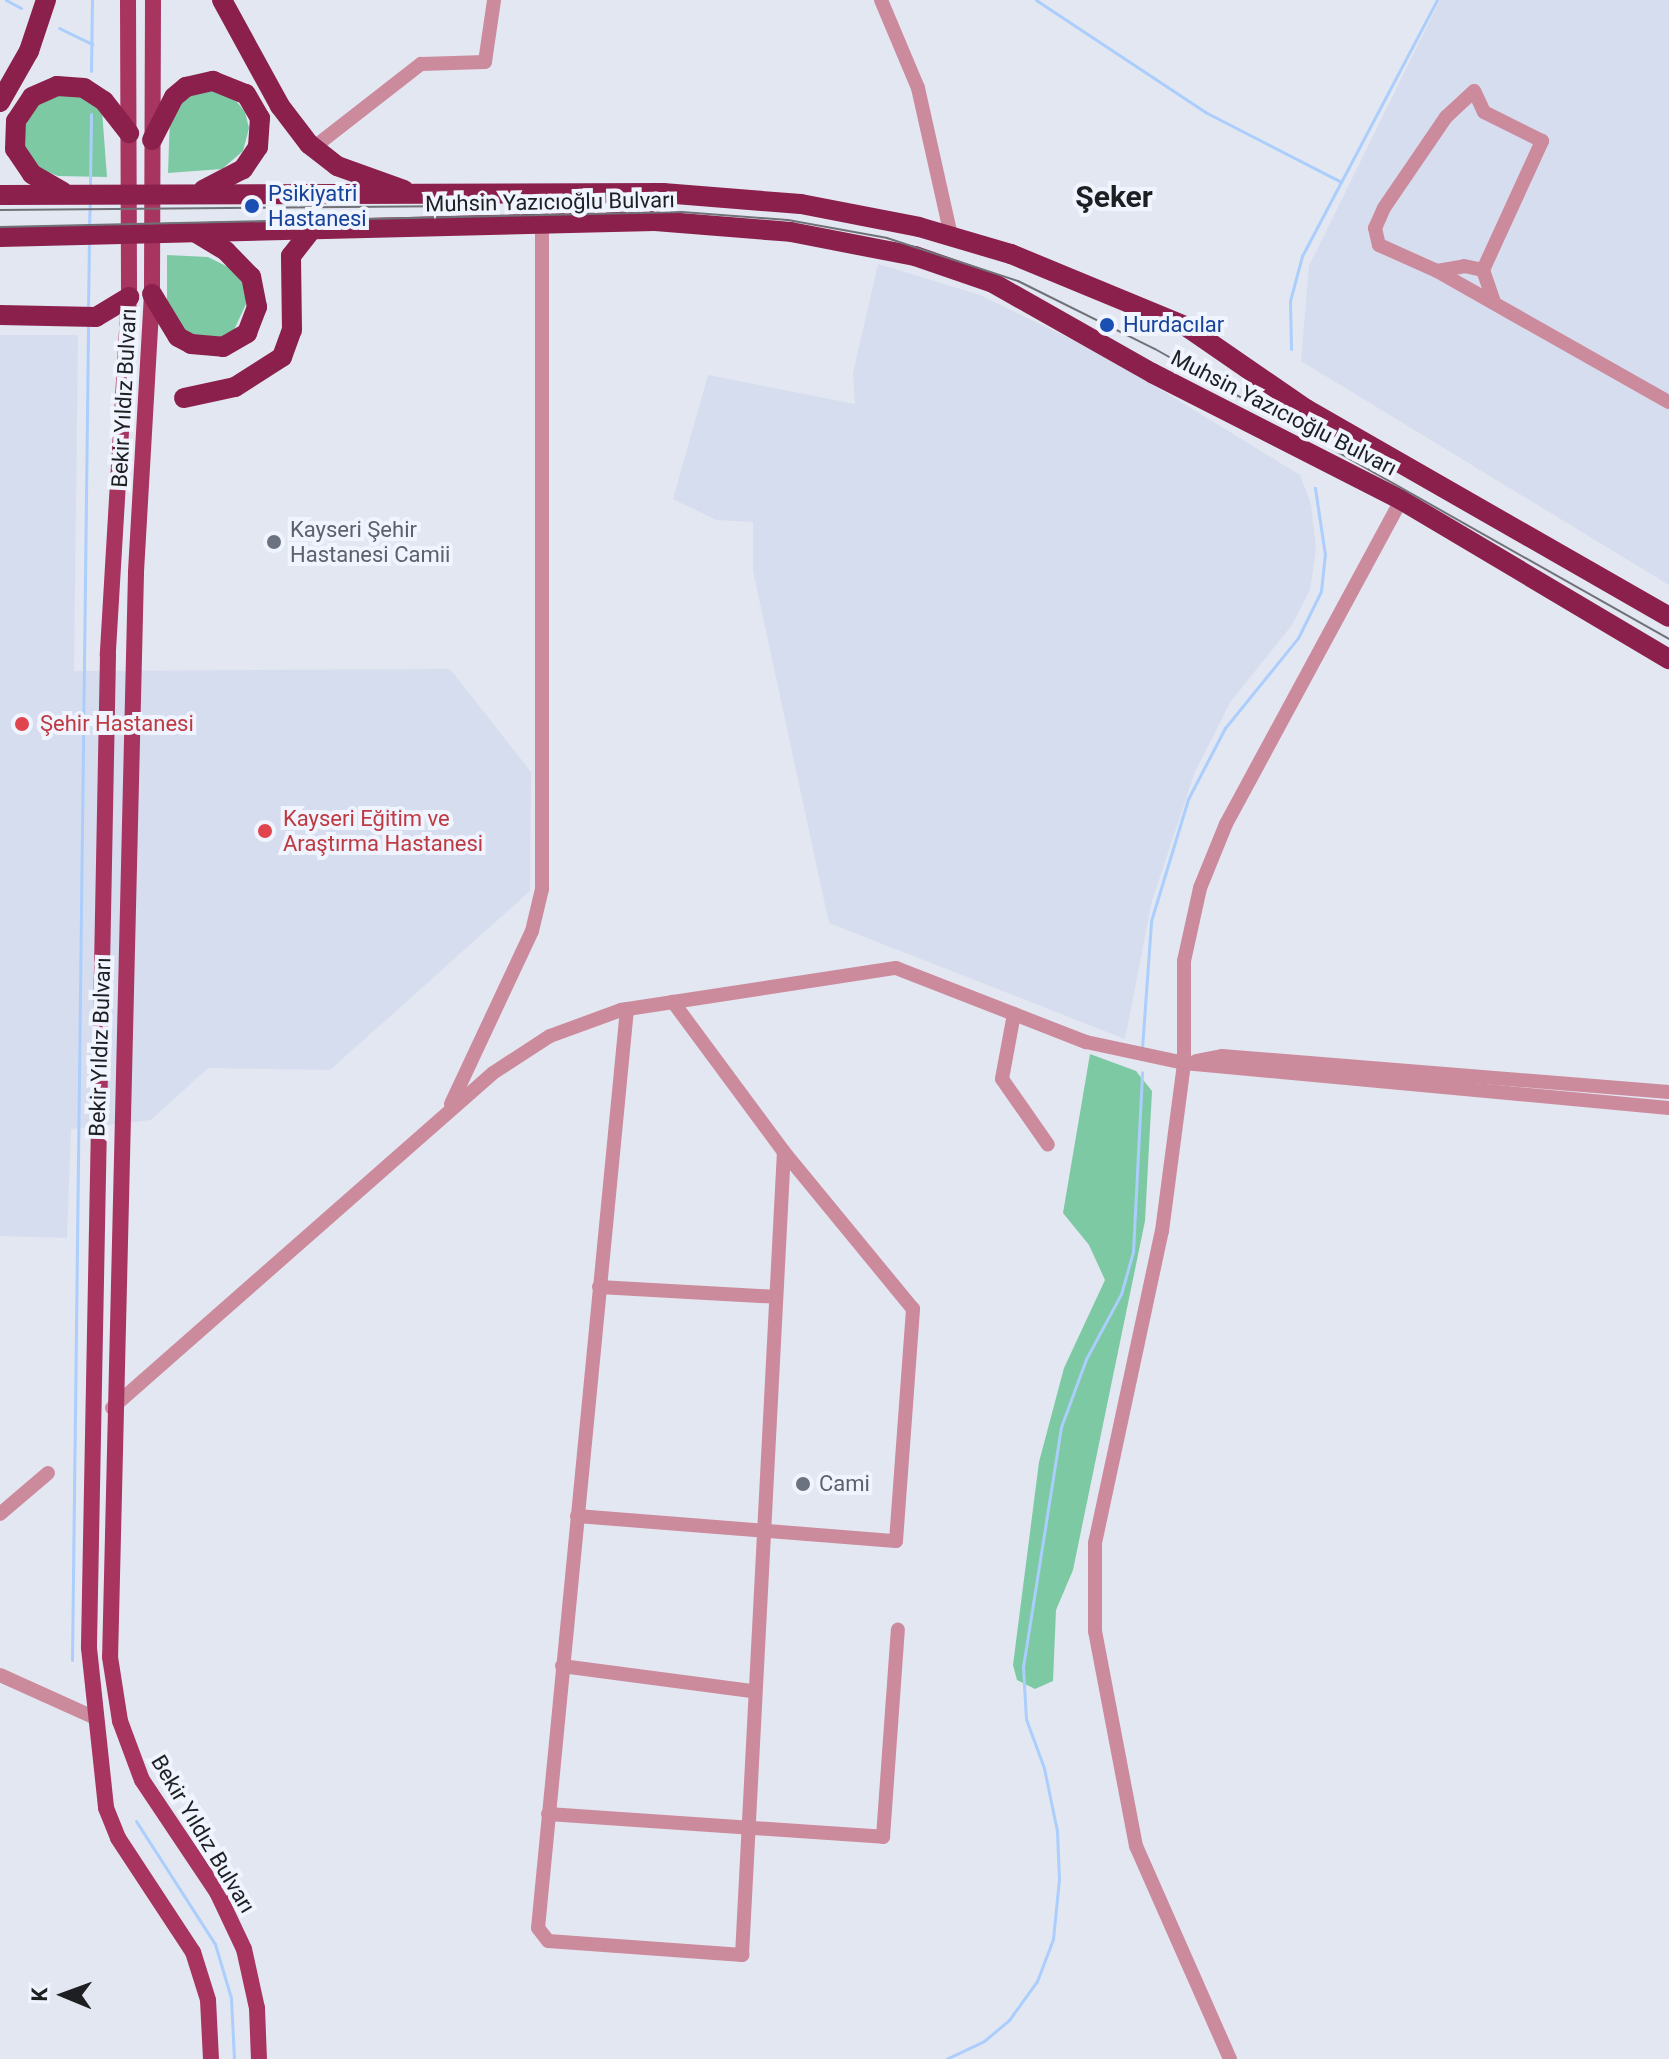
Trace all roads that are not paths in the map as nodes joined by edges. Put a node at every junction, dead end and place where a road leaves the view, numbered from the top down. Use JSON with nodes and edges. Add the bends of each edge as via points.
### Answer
{"nodes":[{"id":1,"x":46,"y":0,"type":"edge"},
{"id":2,"x":128,"y":0,"type":"edge"},
{"id":3,"x":153,"y":0,"type":"edge"},
{"id":4,"x":222,"y":0,"type":"edge"},
{"id":5,"x":494,"y":0,"type":"edge"},
{"id":6,"x":881,"y":0,"type":"edge"},
{"id":7,"x":0,"y":102,"type":"edge"},
{"id":8,"x":129,"y":133,"type":"junction"},
{"id":9,"x":152,"y":140,"type":"junction"},
{"id":10,"x":313,"y":148,"type":"junction"},
{"id":11,"x":200,"y":192,"type":"junction"},
{"id":12,"x":67,"y":193,"type":"junction"},
{"id":13,"x":0,"y":195,"type":"edge"},
{"id":14,"x":419,"y":195,"type":"junction"},
{"id":15,"x":542,"y":224,"type":"junction"},
{"id":16,"x":310,"y":232,"type":"junction"},
{"id":17,"x":198,"y":234,"type":"junction"},
{"id":18,"x":262,"y":234,"type":"junction"},
{"id":19,"x":951,"y":236,"type":"junction"},
{"id":20,"x":0,"y":237,"type":"edge"},
{"id":21,"x":1483,"y":270,"type":"junction"},
{"id":22,"x":1437,"y":271,"type":"junction"},
{"id":23,"x":289,"y":280,"type":"junction"},
{"id":24,"x":152,"y":294,"type":"junction"},
{"id":25,"x":129,"y":297,"type":"junction"},
{"id":26,"x":1494,"y":302,"type":"junction"},
{"id":27,"x":0,"y":315,"type":"edge"},
{"id":28,"x":184,"y":398,"type":"dead end"},
{"id":29,"x":1669,"y":402,"type":"edge"},
{"id":30,"x":1401,"y":500,"type":"junction"},
{"id":31,"x":1669,"y":617,"type":"edge"},
{"id":32,"x":1669,"y":659,"type":"edge"},
{"id":33,"x":673,"y":1002,"type":"junction"},
{"id":34,"x":627,"y":1009,"type":"junction"},
{"id":35,"x":1014,"y":1014,"type":"junction"},
{"id":36,"x":1184,"y":1063,"type":"junction"},
{"id":37,"x":1669,"y":1092,"type":"edge"},
{"id":38,"x":1669,"y":1108,"type":"edge"},
{"id":39,"x":447,"y":1112,"type":"junction"},
{"id":40,"x":1048,"y":1145,"type":"dead end"},
{"id":41,"x":784,"y":1152,"type":"junction"},
{"id":42,"x":599,"y":1287,"type":"junction"},
{"id":43,"x":776,"y":1297,"type":"junction"},
{"id":44,"x":112,"y":1408,"type":"junction"},
{"id":45,"x":48,"y":1473,"type":"dead end"},
{"id":46,"x":0,"y":1514,"type":"edge"},
{"id":47,"x":577,"y":1516,"type":"junction"},
{"id":48,"x":763,"y":1527,"type":"junction"},
{"id":49,"x":898,"y":1630,"type":"dead end"},
{"id":50,"x":562,"y":1666,"type":"junction"},
{"id":51,"x":0,"y":1675,"type":"edge"},
{"id":52,"x":753,"y":1691,"type":"junction"},
{"id":53,"x":93,"y":1717,"type":"junction"},
{"id":54,"x":548,"y":1814,"type":"junction"},
{"id":55,"x":746,"y":1829,"type":"junction"},
{"id":56,"x":211,"y":2059,"type":"edge"},
{"id":57,"x":259,"y":2059,"type":"edge"},
{"id":58,"x":1230,"y":2059,"type":"edge"}],
"edges":[{"from":1,"to":7,"type":"highway","via":[[29,51]]},
{"from":2,"to":8,"type":"main road","name":"Bekir Yıldız Bulvarı"},
{"from":3,"to":9,"type":"main road","name":"Bekir Yıldız Bulvarı"},
{"from":4,"to":10,"type":"highway","via":[[280,106]]},
{"from":5,"to":10,"type":"street","via":[[485,62],[421,64]]},
{"from":6,"to":19,"type":"street","via":[[918,88]]},
{"from":8,"to":12,"type":"highway","via":[[104,101],[84,88],[50,87],[26,103],[15,126],[17,156],[40,180]]},
{"from":8,"to":25,"type":"main road","name":"Bekir Yıldız Bulvarı"},
{"from":9,"to":11,"type":"highway","via":[[174,97],[186,87],[213,81],[246,94],[261,124],[254,155],[236,174]]},
{"from":9,"to":24,"type":"main road","name":"Bekir Yıldız Bulvarı"},
{"from":10,"to":14,"type":"highway","via":[[337,166]]},
{"from":11,"to":12,"type":"highway","name":"Muhsin Yazıcıoğlu Bulvarı"},
{"from":11,"to":14,"type":"highway","name":"Muhsin Yazıcıoğlu Bulvarı"},
{"from":12,"to":13,"type":"highway","name":"Muhsin Yazıcıoğlu Bulvarı"},
{"from":14,"to":19,"type":"highway","name":"Muhsin Yazıcıoğlu Bulvarı","via":[[734,195],[862,214]]},
{"from":15,"to":16,"type":"highway","name":"Muhsin Yazıcıoğlu Bulvarı"},
{"from":15,"to":30,"type":"highway","name":"Muhsin Yazıcıoğlu Bulvarı","via":[[655,221],[791,232],[915,256],[993,283],[1152,373]]},
{"from":15,"to":39,"type":"street","via":[[542,889],[532,931]]},
{"from":16,"to":18,"type":"highway","name":"Muhsin Yazıcıoğlu Bulvarı"},
{"from":16,"to":23,"type":"highway","via":[[291,256]]},
{"from":17,"to":18,"type":"highway","name":"Muhsin Yazıcıoğlu Bulvarı"},
{"from":17,"to":20,"type":"highway","name":"Muhsin Yazıcıoğlu Bulvarı"},
{"from":17,"to":24,"type":"highway","via":[[226,251],[251,277],[257,307],[247,333],[223,347],[191,344],[178,337]]},
{"from":18,"to":23,"type":"highway"},
{"from":19,"to":31,"type":"highway","name":"Muhsin Yazıcıoğlu Bulvarı","via":[[1011,254],[1187,327],[1306,409]]},
{"from":21,"to":22,"type":"street","via":[[1464,266]]},
{"from":21,"to":22,"type":"street","via":[[1542,141],[1484,112],[1474,91],[1440,126],[1375,228],[1382,249]]},
{"from":21,"to":26,"type":"street"},
{"from":22,"to":26,"type":"street"},
{"from":23,"to":28,"type":"highway","via":[[292,330],[277,362],[235,387]]},
{"from":24,"to":44,"type":"main road","name":"Bekir Yıldız Bulvarı","via":[[136,573]]},
{"from":25,"to":27,"type":"highway","via":[[96,317]]},
{"from":25,"to":53,"type":"main road","name":"Bekir Yıldız Bulvarı","via":[[108,655],[88,1555]]},
{"from":26,"to":29,"type":"street"},
{"from":30,"to":32,"type":"highway","name":"Muhsin Yazıcıoğlu Bulvarı"},
{"from":30,"to":36,"type":"street","via":[[1207,866],[1184,961]]},
{"from":33,"to":34,"type":"street"},
{"from":33,"to":35,"type":"street","via":[[896,968]]},
{"from":33,"to":41,"type":"street"},
{"from":34,"to":39,"type":"street","via":[[550,1036]]},
{"from":34,"to":42,"type":"street"},
{"from":35,"to":36,"type":"street","via":[[1086,1042]]},
{"from":35,"to":40,"type":"street","via":[[1002,1079]]},
{"from":36,"to":37,"type":"street","via":[[1222,1056]]},
{"from":36,"to":38,"type":"street"},
{"from":36,"to":58,"type":"street","via":[[1162,1231],[1095,1543],[1093,1608],[1136,1846]]},
{"from":39,"to":44,"type":"street"},
{"from":41,"to":43,"type":"street"},
{"from":41,"to":48,"type":"street","via":[[913,1309],[896,1541]]},
{"from":42,"to":43,"type":"street"},
{"from":42,"to":47,"type":"street"},
{"from":43,"to":48,"type":"street"},
{"from":44,"to":57,"type":"main road","name":"Bekir Yıldız Bulvarı","via":[[110,1657],[120,1721],[152,1799],[204,1872],[237,1931],[256,1997]]},
{"from":45,"to":46,"type":"street"},
{"from":47,"to":48,"type":"street"},
{"from":47,"to":50,"type":"street"},
{"from":48,"to":52,"type":"street"},
{"from":49,"to":55,"type":"street","via":[[883,1837]]},
{"from":50,"to":52,"type":"street"},
{"from":50,"to":54,"type":"street"},
{"from":51,"to":53,"type":"street"},
{"from":52,"to":55,"type":"street"},
{"from":53,"to":56,"type":"main road","name":"Bekir Yıldız Bulvarı","via":[[106,1808],[126,1849],[177,1921],[199,1968],[210,2016]]},
{"from":54,"to":55,"type":"street"},
{"from":54,"to":55,"type":"street","via":[[538,1928],[552,1942],[742,1955]]}]}
